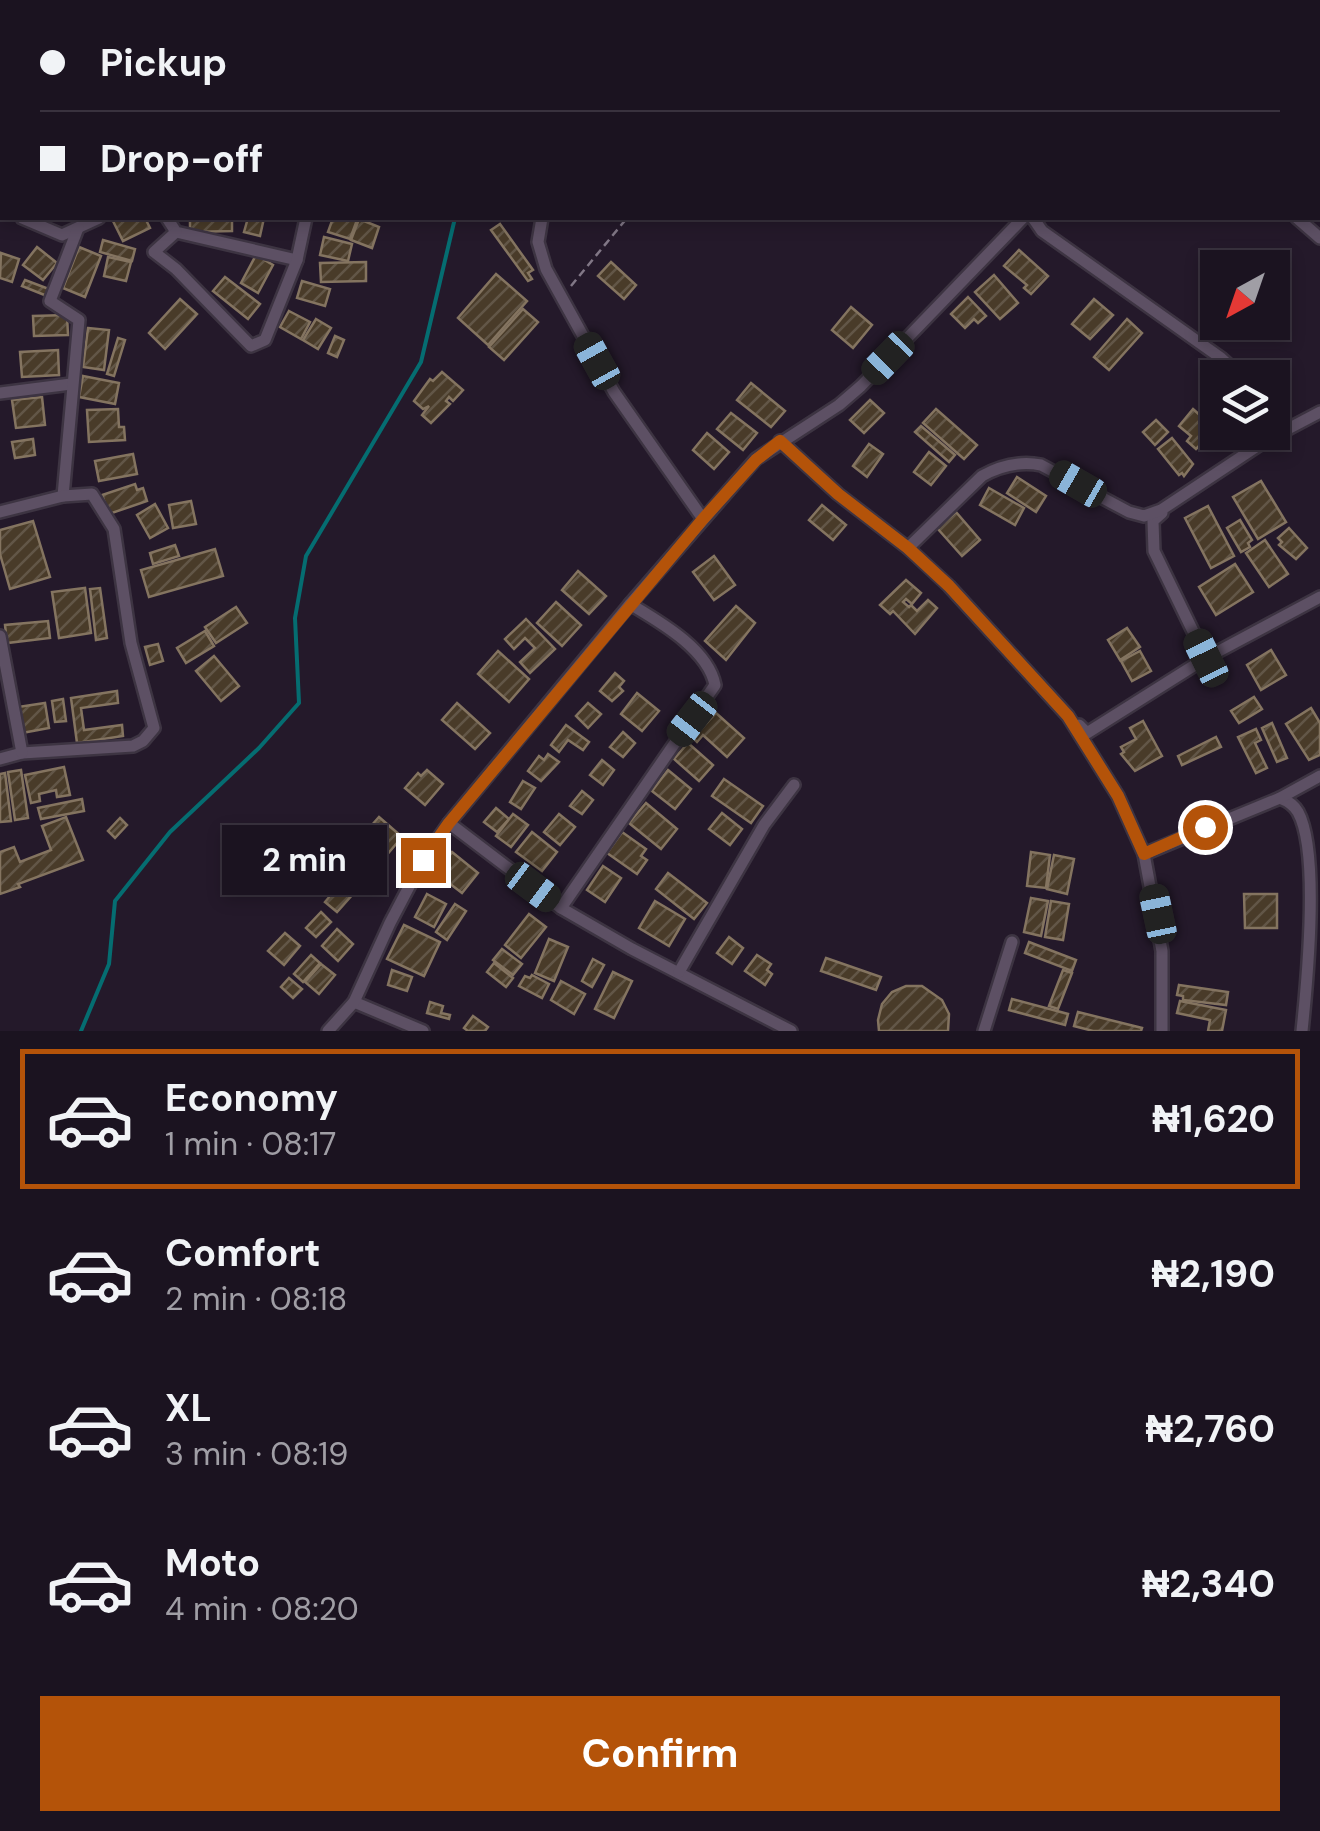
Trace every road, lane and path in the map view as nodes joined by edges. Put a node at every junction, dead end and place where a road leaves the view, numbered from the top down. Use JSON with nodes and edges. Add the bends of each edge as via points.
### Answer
{"nodes":[{"id":1,"x":27,"y":220,"type":"edge"},
{"id":2,"x":96,"y":220,"type":"edge"},
{"id":3,"x":168,"y":220,"type":"edge"},
{"id":4,"x":306,"y":220,"type":"edge"},
{"id":5,"x":542,"y":220,"type":"edge"},
{"id":6,"x":625,"y":220,"type":"edge"},
{"id":7,"x":1021,"y":220,"type":"edge"},
{"id":8,"x":1034,"y":220,"type":"edge"},
{"id":9,"x":1300,"y":220,"type":"edge"},
{"id":10,"x":78,"y":228,"type":"junction"},
{"id":11,"x":176,"y":232,"type":"junction"},
{"id":12,"x":1320,"y":238,"type":"edge"},
{"id":13,"x":297,"y":260,"type":"junction"},
{"id":14,"x":563,"y":300,"type":"junction"},
{"id":15,"x":1222,"y":360,"type":"edge"},
{"id":16,"x":71,"y":384,"type":"junction"},
{"id":17,"x":0,"y":393,"type":"edge"},
{"id":18,"x":1320,"y":412,"type":"edge"},
{"id":19,"x":1290,"y":427,"type":"edge"},
{"id":20,"x":780,"y":441,"type":"junction"},
{"id":21,"x":1247,"y":450,"type":"edge"},
{"id":22,"x":63,"y":496,"type":"junction"},
{"id":23,"x":1172,"y":504,"type":"junction"},
{"id":24,"x":0,"y":512,"type":"edge"},
{"id":25,"x":703,"y":519,"type":"junction"},
{"id":26,"x":908,"y":548,"type":"junction"},
{"id":27,"x":1320,"y":597,"type":"edge"},
{"id":28,"x":630,"y":604,"type":"junction"},
{"id":29,"x":0,"y":636,"type":"edge"},
{"id":30,"x":1206,"y":658,"type":"junction"},
{"id":31,"x":1068,"y":716,"type":"junction"},
{"id":32,"x":1087,"y":733,"type":"junction"},
{"id":33,"x":1090,"y":750,"type":"junction"},
{"id":34,"x":22,"y":753,"type":"junction"},
{"id":35,"x":0,"y":759,"type":"edge"},
{"id":36,"x":1320,"y":776,"type":"edge"},
{"id":37,"x":794,"y":785,"type":"dead end"},
{"id":38,"x":1280,"y":798,"type":"junction"},
{"id":39,"x":449,"y":823,"type":"junction"},
{"id":40,"x":1144,"y":854,"type":"junction"},
{"id":41,"x":561,"y":908,"type":"junction"},
{"id":42,"x":1012,"y":942,"type":"dead end"},
{"id":43,"x":679,"y":972,"type":"junction"},
{"id":44,"x":354,"y":1002,"type":"junction"},
{"id":45,"x":1304,"y":1007,"type":"junction"},
{"id":46,"x":1320,"y":1009,"type":"edge"},
{"id":47,"x":328,"y":1031,"type":"edge"},
{"id":48,"x":423,"y":1031,"type":"edge"},
{"id":49,"x":790,"y":1031,"type":"edge"},
{"id":50,"x":984,"y":1031,"type":"edge"},
{"id":51,"x":1162,"y":1031,"type":"edge"},
{"id":52,"x":1302,"y":1031,"type":"edge"}],
"edges":[{"from":1,"to":10,"type":"street","via":[[62,235]]},
{"from":2,"to":10,"type":"street"},
{"from":3,"to":11,"type":"street"},
{"from":4,"to":13,"type":"street"},
{"from":5,"to":14,"type":"street","via":[[538,242]]},
{"from":6,"to":14,"type":"path"},
{"from":7,"to":20,"type":"street","via":[[861,386]]},
{"from":8,"to":15,"type":"street"},
{"from":9,"to":12,"type":"street"},
{"from":10,"to":16,"type":"street","via":[[50,301],[79,320]]},
{"from":11,"to":13,"type":"street"},
{"from":11,"to":13,"type":"street","via":[[154,252],[251,346],[265,340]]},
{"from":14,"to":25,"type":"street","via":[[614,392]]},
{"from":16,"to":17,"type":"street"},
{"from":16,"to":22,"type":"street"},
{"from":18,"to":19,"type":"street"},
{"from":20,"to":25,"type":"street"},
{"from":20,"to":26,"type":"street"},
{"from":21,"to":23,"type":"street"},
{"from":22,"to":24,"type":"street"},
{"from":22,"to":34,"type":"street","via":[[92,494],[114,530],[131,643],[154,728],[133,746]]},
{"from":23,"to":26,"type":"street","via":[[1144,516],[1056,470],[1018,464],[982,476]]},
{"from":23,"to":30,"type":"street","via":[[1153,521],[1154,551]]},
{"from":25,"to":28,"type":"street"},
{"from":26,"to":31,"type":"street"},
{"from":27,"to":30,"type":"street"},
{"from":28,"to":39,"type":"street"},
{"from":28,"to":41,"type":"street","via":[[703,659],[715,685]]},
{"from":29,"to":34,"type":"street"},
{"from":30,"to":32,"type":"street"},
{"from":31,"to":32,"type":"street"},
{"from":31,"to":33,"type":"street"},
{"from":32,"to":33,"type":"street"},
{"from":33,"to":40,"type":"street"},
{"from":34,"to":35,"type":"street"},
{"from":36,"to":38,"type":"street"},
{"from":37,"to":43,"type":"street"},
{"from":38,"to":40,"type":"street"},
{"from":38,"to":45,"type":"street","via":[[1297,811],[1306,840],[1311,903]]},
{"from":39,"to":41,"type":"street"},
{"from":39,"to":44,"type":"street","via":[[390,922]]},
{"from":40,"to":51,"type":"street","via":[[1162,951]]},
{"from":41,"to":43,"type":"street"},
{"from":42,"to":50,"type":"street"},
{"from":43,"to":49,"type":"street"},
{"from":44,"to":47,"type":"street"},
{"from":44,"to":48,"type":"street"},
{"from":45,"to":46,"type":"street"},
{"from":45,"to":52,"type":"street"}]}
